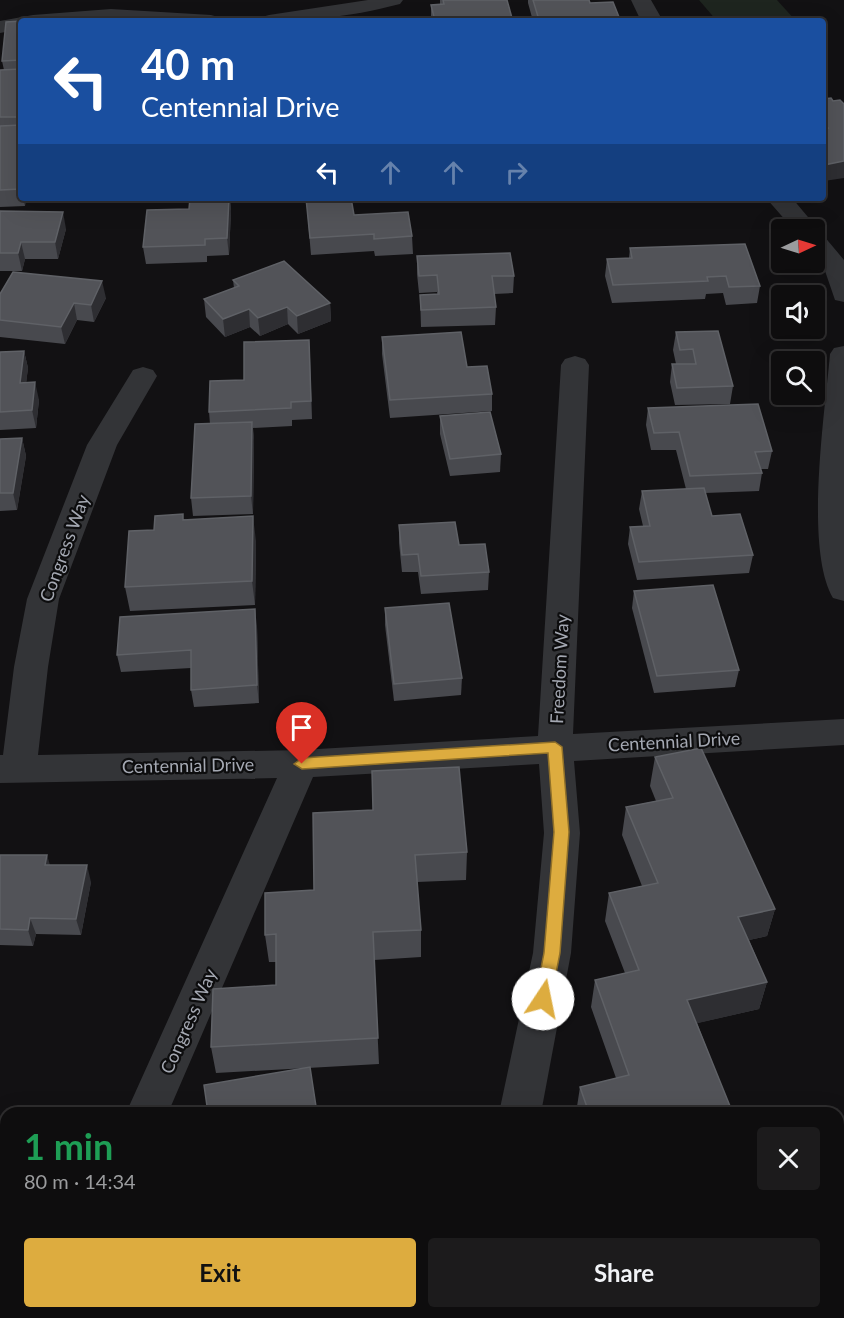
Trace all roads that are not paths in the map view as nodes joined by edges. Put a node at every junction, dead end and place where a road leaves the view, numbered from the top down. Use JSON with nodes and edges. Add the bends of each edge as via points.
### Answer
{"nodes":[{"id":1,"x":641,"y":0,"type":"edge"},
{"id":2,"x":385,"y":6,"type":"edge"},
{"id":3,"x":110,"y":12,"type":"edge"},
{"id":4,"x":59,"y":18,"type":"edge"},
{"id":5,"x":177,"y":18,"type":"edge"},
{"id":6,"x":292,"y":18,"type":"edge"},
{"id":7,"x":650,"y":18,"type":"edge"},
{"id":8,"x":18,"y":24,"type":"edge"},
{"id":9,"x":0,"y":27,"type":"edge"},
{"id":10,"x":781,"y":201,"type":"edge"},
{"id":11,"x":798,"y":219,"type":"edge"},
{"id":12,"x":825,"y":252,"type":"edge"},
{"id":13,"x":844,"y":294,"type":"edge"},
{"id":14,"x":844,"y":354,"type":"edge"},
{"id":15,"x":575,"y":365,"type":"dead end"},
{"id":16,"x":142,"y":376,"type":"dead end"},
{"id":17,"x":844,"y":590,"type":"edge"},
{"id":18,"x":844,"y":732,"type":"edge"},
{"id":19,"x":555,"y":747,"type":"junction"},
{"id":20,"x":302,"y":764,"type":"junction"},
{"id":21,"x":10,"y":768,"type":"edge"},
{"id":22,"x":150,"y":1107,"type":"edge"},
{"id":23,"x":521,"y":1107,"type":"edge"}],
"edges":[{"from":1,"to":7,"type":"street"},
{"from":2,"to":6,"type":"street"},
{"from":3,"to":4,"type":"street"},
{"from":3,"to":5,"type":"street"},
{"from":8,"to":9,"type":"street"},
{"from":10,"to":11,"type":"street"},
{"from":12,"to":13,"type":"street","via":[[837,268]]},
{"from":14,"to":17,"type":"street","via":[[832,495]]},
{"from":15,"to":19,"type":"street","name":"Freedom Way"},
{"from":16,"to":21,"type":"street","name":"Congress Way","via":[[102,446],[43,600]]},
{"from":18,"to":19,"type":"street","name":"Centennial Drive"},
{"from":19,"to":20,"type":"street","name":"Centennial Drive"},
{"from":19,"to":23,"type":"street","name":"Freedom Way","via":[[562,832],[552,953]]},
{"from":20,"to":21,"type":"street","name":"Centennial Drive"},
{"from":20,"to":22,"type":"street","name":"Congress Way"}]}
